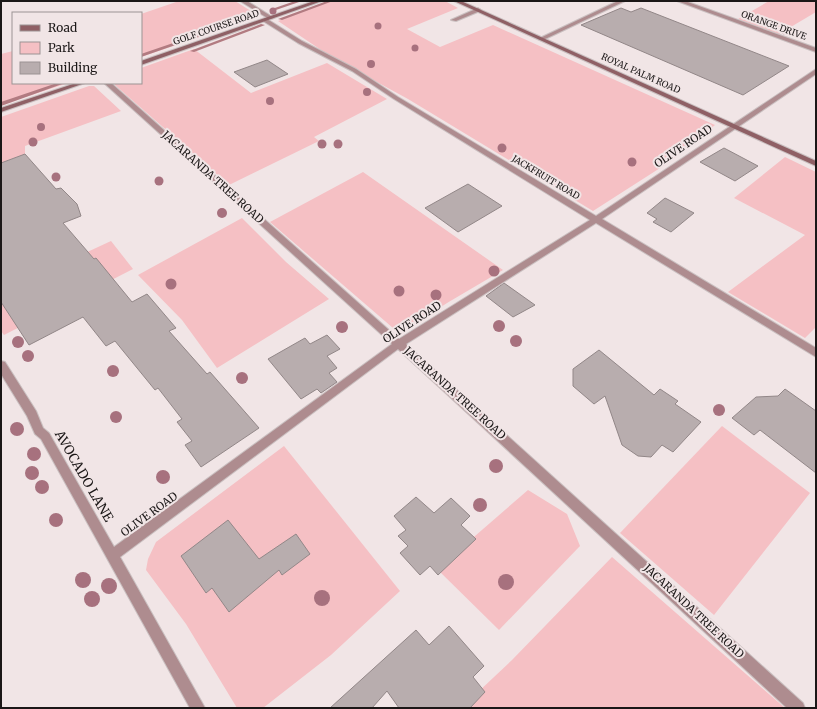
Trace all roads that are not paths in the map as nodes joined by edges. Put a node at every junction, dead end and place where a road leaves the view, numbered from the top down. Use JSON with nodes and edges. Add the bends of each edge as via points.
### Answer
{"nodes":[{"id":1,"x":243,"y":1,"type":"edge"},
{"id":2,"x":319,"y":1,"type":"edge"},
{"id":3,"x":457,"y":1,"type":"edge"},
{"id":4,"x":622,"y":1,"type":"edge"},
{"id":5,"x":680,"y":1,"type":"edge"},
{"id":6,"x":478,"y":10,"type":"junction"},
{"id":7,"x":268,"y":19,"type":"junction"},
{"id":8,"x":454,"y":20,"type":"dead end"},
{"id":9,"x":541,"y":38,"type":"junction"},
{"id":10,"x":816,"y":50,"type":"edge"},
{"id":11,"x":142,"y":63,"type":"edge"},
{"id":12,"x":816,"y":71,"type":"edge"},
{"id":13,"x":79,"y":84,"type":"edge"},
{"id":14,"x":108,"y":84,"type":"edge"},
{"id":15,"x":1,"y":110,"type":"edge"},
{"id":16,"x":734,"y":125,"type":"junction"},
{"id":17,"x":816,"y":164,"type":"edge"},
{"id":18,"x":597,"y":219,"type":"junction"},
{"id":19,"x":400,"y":343,"type":"junction"},
{"id":20,"x":816,"y":353,"type":"edge"},
{"id":21,"x":1,"y":365,"type":"edge"},
{"id":22,"x":113,"y":555,"type":"junction"},
{"id":23,"x":198,"y":708,"type":"edge"},
{"id":24,"x":798,"y":708,"type":"edge"}],
"edges":[{"from":1,"to":7,"type":"street","name":"JACKFRUIT ROAD"},
{"from":2,"to":7,"type":"street","name":"GOLF COURSE ROAD"},
{"from":3,"to":6,"type":"street","name":"ROYAL PALM ROAD"},
{"from":4,"to":9,"type":"street"},
{"from":5,"to":10,"type":"street","name":"ORANGE DRIVE"},
{"from":6,"to":8,"type":"street"},
{"from":6,"to":9,"type":"street","name":"ROYAL PALM ROAD"},
{"from":7,"to":11,"type":"street","name":"GOLF COURSE ROAD"},
{"from":7,"to":18,"type":"street","name":"JACKFRUIT ROAD","via":[[300,42],[354,70]]},
{"from":9,"to":16,"type":"street","name":"ROYAL PALM ROAD"},
{"from":12,"to":16,"type":"street","name":"OLIVE ROAD"},
{"from":13,"to":15,"type":"street"},
{"from":14,"to":19,"type":"street","name":"JACARANDA TREE ROAD"},
{"from":16,"to":17,"type":"street","name":"ROYAL PALM ROAD"},
{"from":16,"to":18,"type":"street","name":"OLIVE ROAD"},
{"from":18,"to":19,"type":"street","name":"OLIVE ROAD"},
{"from":18,"to":20,"type":"street","name":"JACKFRUIT ROAD"},
{"from":19,"to":22,"type":"street","name":"OLIVE ROAD"},
{"from":19,"to":24,"type":"street","name":"JACARANDA TREE ROAD"},
{"from":21,"to":22,"type":"street","name":"AVOCADO LANE"},
{"from":22,"to":23,"type":"street","name":"AVOCADO LANE"}]}
